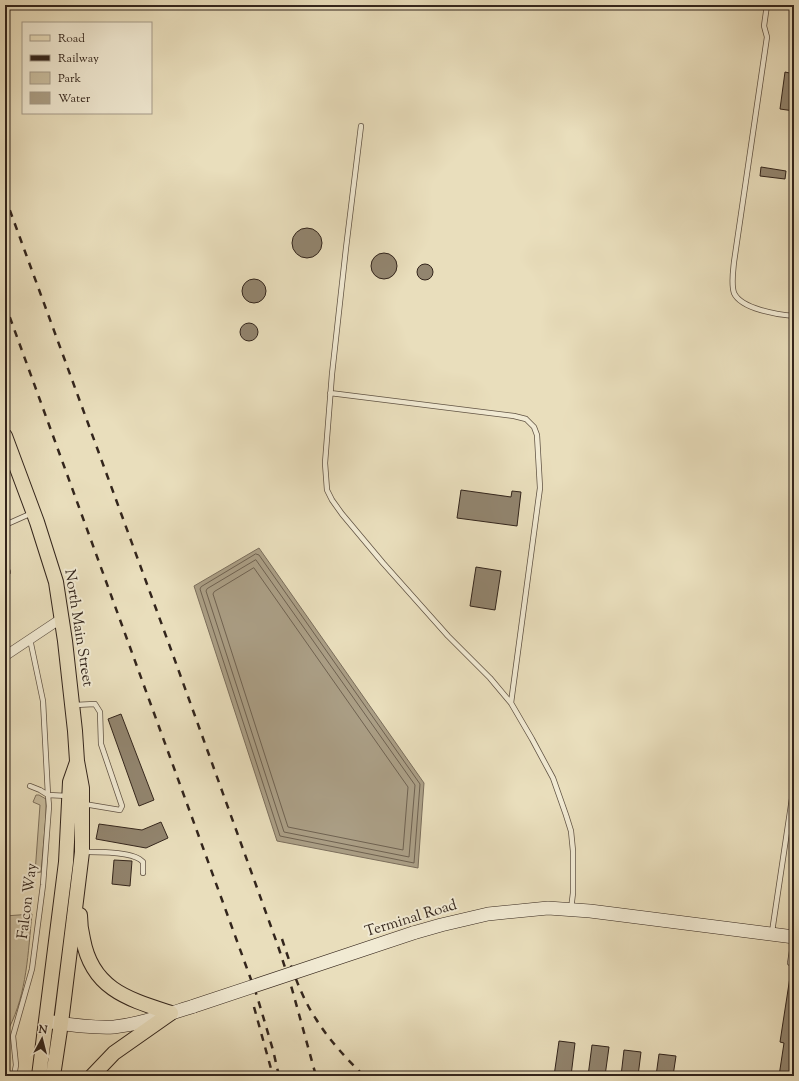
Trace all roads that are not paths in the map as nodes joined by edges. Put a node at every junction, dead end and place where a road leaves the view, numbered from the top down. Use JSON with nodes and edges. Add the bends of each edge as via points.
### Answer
{"nodes":[{"id":1,"x":767,"y":5,"type":"edge"},
{"id":2,"x":362,"y":126,"type":"dead end"},
{"id":3,"x":794,"y":316,"type":"edge"},
{"id":4,"x":330,"y":393,"type":"junction"},
{"id":5,"x":5,"y":436,"type":"edge"},
{"id":6,"x":33,"y":512,"type":"junction"},
{"id":7,"x":5,"y":525,"type":"edge"},
{"id":8,"x":5,"y":564,"type":"edge"},
{"id":9,"x":5,"y":573,"type":"edge"},
{"id":10,"x":62,"y":618,"type":"junction"},
{"id":11,"x":30,"y":639,"type":"junction"},
{"id":12,"x":5,"y":656,"type":"edge"},
{"id":13,"x":511,"y":703,"type":"junction"},
{"id":14,"x":72,"y":706,"type":"junction"},
{"id":15,"x":794,"y":785,"type":"edge"},
{"id":16,"x":30,"y":786,"type":"dead end"},
{"id":17,"x":48,"y":795,"type":"junction"},
{"id":18,"x":75,"y":800,"type":"junction"},
{"id":19,"x":82,"y":852,"type":"junction"},
{"id":20,"x":143,"y":873,"type":"dead end"},
{"id":21,"x":571,"y":909,"type":"junction"},
{"id":22,"x":772,"y":934,"type":"junction"},
{"id":23,"x":794,"y":937,"type":"edge"},
{"id":24,"x":794,"y":965,"type":"edge"},
{"id":25,"x":171,"y":1013,"type":"junction"},
{"id":26,"x":46,"y":1021,"type":"junction"},
{"id":27,"x":61,"y":1023,"type":"junction"},
{"id":28,"x":14,"y":1076,"type":"edge"},
{"id":29,"x":39,"y":1076,"type":"edge"},
{"id":30,"x":53,"y":1076,"type":"edge"},
{"id":31,"x":92,"y":1076,"type":"edge"}],
"edges":[{"from":1,"to":3,"type":"lane","via":[[764,26],[766,37],[732,286],[740,301],[776,314]]},
{"from":2,"to":4,"type":"lane"},
{"from":4,"to":13,"type":"lane","via":[[325,463],[327,490],[332,500],[383,563]]},
{"from":4,"to":13,"type":"lane","via":[[514,416],[526,419],[534,426],[537,435],[540,488]]},
{"from":5,"to":6,"type":"main road","name":"North Main Street"},
{"from":6,"to":7,"type":"lane"},
{"from":6,"to":10,"type":"main road","name":"North Main Street","via":[[56,582]]},
{"from":8,"to":9,"type":"lane","via":[[8,572]]},
{"from":10,"to":11,"type":"street"},
{"from":10,"to":14,"type":"main road","name":"North Main Street"},
{"from":11,"to":12,"type":"street"},
{"from":11,"to":17,"type":"lane","name":"Falcon Way","via":[[43,702]]},
{"from":13,"to":21,"type":"lane","via":[[553,778],[566,815],[573,851]]},
{"from":14,"to":18,"type":"main road","name":"North Main Street","via":[[82,788]]},
{"from":14,"to":18,"type":"lane","via":[[95,704],[100,712],[101,744],[122,806],[120,810]]},
{"from":15,"to":22,"type":"lane"},
{"from":16,"to":17,"type":"lane"},
{"from":17,"to":18,"type":"lane"},
{"from":17,"to":28,"type":"lane","name":"Falcon Way","via":[[43,885],[32,969],[13,1036],[16,1065]]},
{"from":18,"to":19,"type":"main road","name":"North Main Street"},
{"from":18,"to":26,"type":"main road","name":"North Main Street"},
{"from":19,"to":20,"type":"lane","via":[[140,858],[143,862]]},
{"from":19,"to":25,"type":"main road","via":[[80,921],[84,946],[94,970],[101,979],[124,996]]},
{"from":19,"to":27,"type":"main road","name":"North Main Street"},
{"from":21,"to":22,"type":"main road","name":"Terminal Road"},
{"from":21,"to":25,"type":"main road","name":"Terminal Road","bridge":true,"via":[[548,908],[464,919],[413,933]]},
{"from":22,"to":23,"type":"main road","name":"Terminal Road"},
{"from":23,"to":24,"type":"lane","via":[[790,964]]},
{"from":25,"to":27,"type":"main road","name":"Terminal Road","via":[[114,1027]]},
{"from":25,"to":31,"type":"main road","via":[[114,1053]]},
{"from":26,"to":27,"type":"main road","name":"Terminal Road"},
{"from":26,"to":29,"type":"main road","name":"North Main Street"},
{"from":27,"to":30,"type":"main road","name":"North Main Street"}]}
